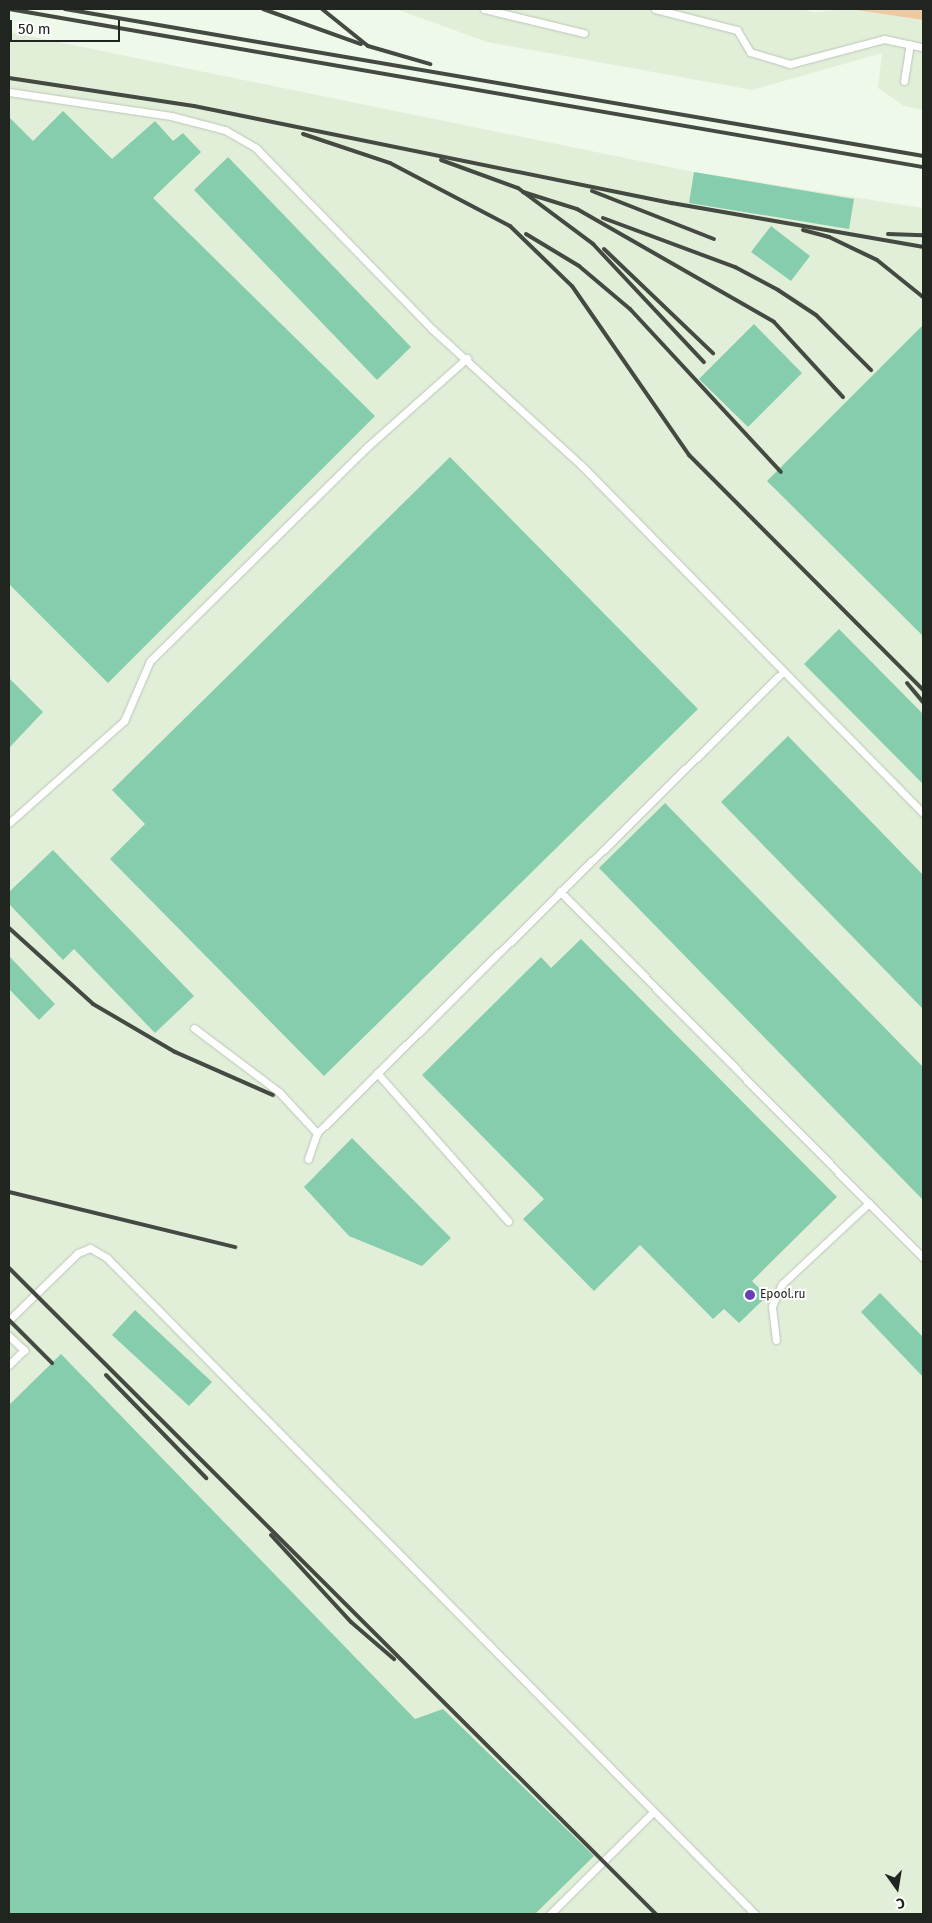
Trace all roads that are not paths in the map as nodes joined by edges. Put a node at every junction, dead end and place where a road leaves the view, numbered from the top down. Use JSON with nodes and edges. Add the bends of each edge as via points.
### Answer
{"nodes":[{"id":1,"x":484,"y":9,"type":"edge"},
{"id":2,"x":655,"y":9,"type":"edge"},
{"id":3,"x":584,"y":33,"type":"dead end"},
{"id":4,"x":910,"y":44,"type":"junction"},
{"id":5,"x":923,"y":47,"type":"edge"},
{"id":6,"x":904,"y":81,"type":"dead end"},
{"id":7,"x":9,"y":92,"type":"edge"},
{"id":8,"x":467,"y":358,"type":"junction"},
{"id":9,"x":782,"y":672,"type":"junction"},
{"id":10,"x":923,"y":813,"type":"edge"},
{"id":11,"x":9,"y":823,"type":"edge"},
{"id":12,"x":560,"y":891,"type":"junction"},
{"id":13,"x":194,"y":1028,"type":"dead end"},
{"id":14,"x":377,"y":1073,"type":"junction"},
{"id":15,"x":316,"y":1133,"type":"junction"},
{"id":16,"x":308,"y":1159,"type":"dead end"},
{"id":17,"x":869,"y":1203,"type":"junction"},
{"id":18,"x":508,"y":1221,"type":"dead end"},
{"id":19,"x":923,"y":1258,"type":"edge"},
{"id":20,"x":9,"y":1320,"type":"edge"},
{"id":21,"x":9,"y":1336,"type":"edge"},
{"id":22,"x":776,"y":1340,"type":"dead end"},
{"id":23,"x":9,"y":1365,"type":"edge"},
{"id":24,"x":652,"y":1813,"type":"junction"},
{"id":25,"x":550,"y":1914,"type":"edge"},
{"id":26,"x":755,"y":1914,"type":"edge"}],
"edges":[{"from":1,"to":3,"type":"lane"},
{"from":2,"to":4,"type":"lane","via":[[736,30],[750,52],[790,64],[884,39]]},
{"from":4,"to":5,"type":"lane"},
{"from":4,"to":6,"type":"lane"},
{"from":7,"to":8,"type":"lane","via":[[171,116],[233,134],[256,148],[432,329]]},
{"from":8,"to":9,"type":"lane","via":[[582,466]]},
{"from":8,"to":11,"type":"lane","via":[[367,447],[150,661],[124,721]]},
{"from":9,"to":10,"type":"lane"},
{"from":9,"to":12,"type":"lane"},
{"from":12,"to":14,"type":"lane"},
{"from":12,"to":17,"type":"lane"},
{"from":13,"to":15,"type":"lane","via":[[279,1092]]},
{"from":14,"to":15,"type":"lane"},
{"from":14,"to":18,"type":"lane"},
{"from":15,"to":16,"type":"lane"},
{"from":17,"to":19,"type":"lane"},
{"from":17,"to":22,"type":"lane","via":[[782,1284],[772,1306]]},
{"from":20,"to":24,"type":"lane","via":[[78,1253],[90,1248],[106,1258]]},
{"from":21,"to":23,"type":"lane","via":[[24,1350]]},
{"from":24,"to":25,"type":"lane"},
{"from":24,"to":26,"type":"lane"}]}
